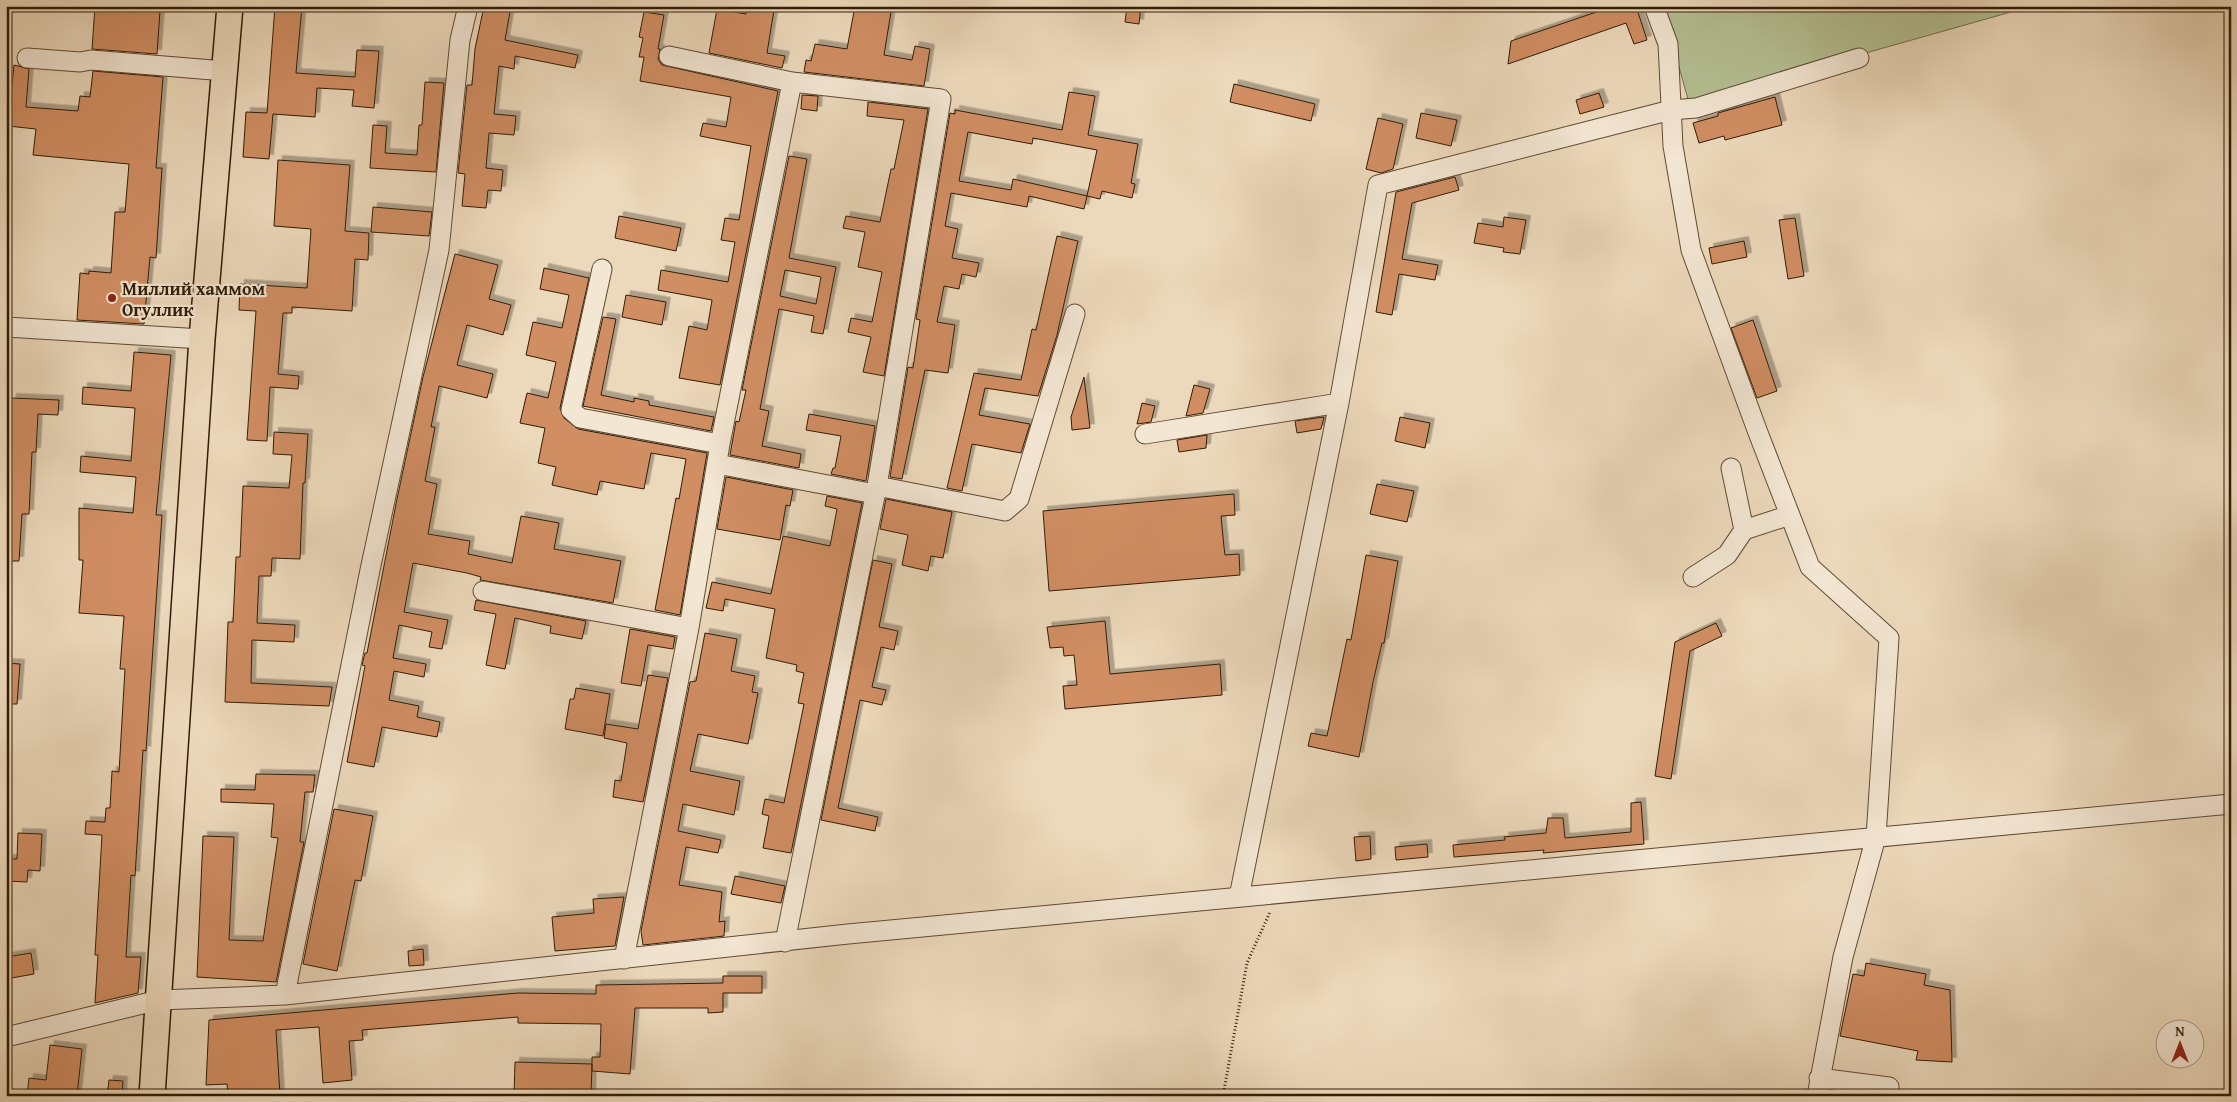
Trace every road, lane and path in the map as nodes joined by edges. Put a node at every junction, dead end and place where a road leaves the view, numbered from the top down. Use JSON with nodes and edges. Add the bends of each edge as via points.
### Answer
{"nodes":[{"id":1,"x":230,"y":6,"type":"edge"},
{"id":2,"x":468,"y":6,"type":"edge"},
{"id":3,"x":1654,"y":6,"type":"edge"},
{"id":4,"x":669,"y":56,"type":"dead end"},
{"id":5,"x":27,"y":58,"type":"dead end"},
{"id":6,"x":1858,"y":58,"type":"dead end"},
{"id":7,"x":225,"y":71,"type":"junction"},
{"id":8,"x":792,"y":82,"type":"junction"},
{"id":9,"x":1671,"y":110,"type":"junction"},
{"id":10,"x":602,"y":269,"type":"dead end"},
{"id":11,"x":1075,"y":314,"type":"dead end"},
{"id":12,"x":6,"y":327,"type":"edge"},
{"id":13,"x":202,"y":339,"type":"junction"},
{"id":14,"x":1339,"y":403,"type":"junction"},
{"id":15,"x":1145,"y":434,"type":"dead end"},
{"id":16,"x":720,"y":444,"type":"junction"},
{"id":17,"x":717,"y":464,"type":"junction"},
{"id":18,"x":1731,"y":468,"type":"dead end"},
{"id":19,"x":876,"y":490,"type":"junction"},
{"id":20,"x":1790,"y":515,"type":"junction"},
{"id":21,"x":1744,"y":530,"type":"junction"},
{"id":22,"x":1693,"y":577,"type":"dead end"},
{"id":23,"x":483,"y":591,"type":"dead end"},
{"id":24,"x":689,"y":628,"type":"junction"},
{"id":25,"x":2231,"y":804,"type":"edge"},
{"id":26,"x":1876,"y":837,"type":"junction"},
{"id":27,"x":1279,"y":893,"type":"junction"},
{"id":28,"x":1239,"y":897,"type":"junction"},
{"id":29,"x":784,"y":942,"type":"junction"},
{"id":30,"x":624,"y":959,"type":"junction"},
{"id":31,"x":285,"y":995,"type":"junction"},
{"id":32,"x":159,"y":1000,"type":"junction"},
{"id":33,"x":6,"y":1037,"type":"edge"},
{"id":34,"x":1818,"y":1087,"type":"edge"},
{"id":35,"x":152,"y":1096,"type":"edge"},
{"id":36,"x":1223,"y":1096,"type":"edge"},
{"id":37,"x":1890,"y":1096,"type":"edge"}],
"edges":[{"from":1,"to":7,"type":"main road"},
{"from":2,"to":31,"type":"street","via":[[460,40],[439,250],[370,570]]},
{"from":3,"to":9,"type":"street","via":[[1668,44]]},
{"from":4,"to":8,"type":"street"},
{"from":5,"to":7,"type":"street"},
{"from":6,"to":9,"type":"street","via":[[1696,108]]},
{"from":7,"to":13,"type":"main road"},
{"from":8,"to":16,"type":"street"},
{"from":8,"to":19,"type":"street","via":[[941,99]]},
{"from":9,"to":14,"type":"street","via":[[1378,185]]},
{"from":9,"to":20,"type":"street","via":[[1673,146],[1691,250]]},
{"from":10,"to":16,"type":"street","via":[[572,410],[580,418]]},
{"from":11,"to":19,"type":"street","via":[[1019,499],[1005,511]]},
{"from":12,"to":13,"type":"street"},
{"from":13,"to":32,"type":"main road"},
{"from":14,"to":15,"type":"street"},
{"from":14,"to":28,"type":"street"},
{"from":16,"to":17,"type":"street"},
{"from":17,"to":19,"type":"street"},
{"from":17,"to":24,"type":"street"},
{"from":18,"to":21,"type":"street"},
{"from":19,"to":29,"type":"street"},
{"from":20,"to":21,"type":"street"},
{"from":20,"to":26,"type":"street","via":[[1810,567],[1889,638]]},
{"from":21,"to":22,"type":"street","via":[[1727,555]]},
{"from":23,"to":24,"type":"street"},
{"from":24,"to":30,"type":"street"},
{"from":25,"to":26,"type":"street"},
{"from":26,"to":27,"type":"street"},
{"from":26,"to":34,"type":"street","via":[[1843,957]]},
{"from":27,"to":28,"type":"street"},
{"from":27,"to":36,"type":"path","via":[[1247,963]]},
{"from":28,"to":29,"type":"street"},
{"from":29,"to":30,"type":"street"},
{"from":30,"to":31,"type":"street"},
{"from":31,"to":32,"type":"street"},
{"from":32,"to":33,"type":"street"},
{"from":32,"to":35,"type":"main road"},
{"from":34,"to":37,"type":"street","via":[[1889,1087]]}]}
